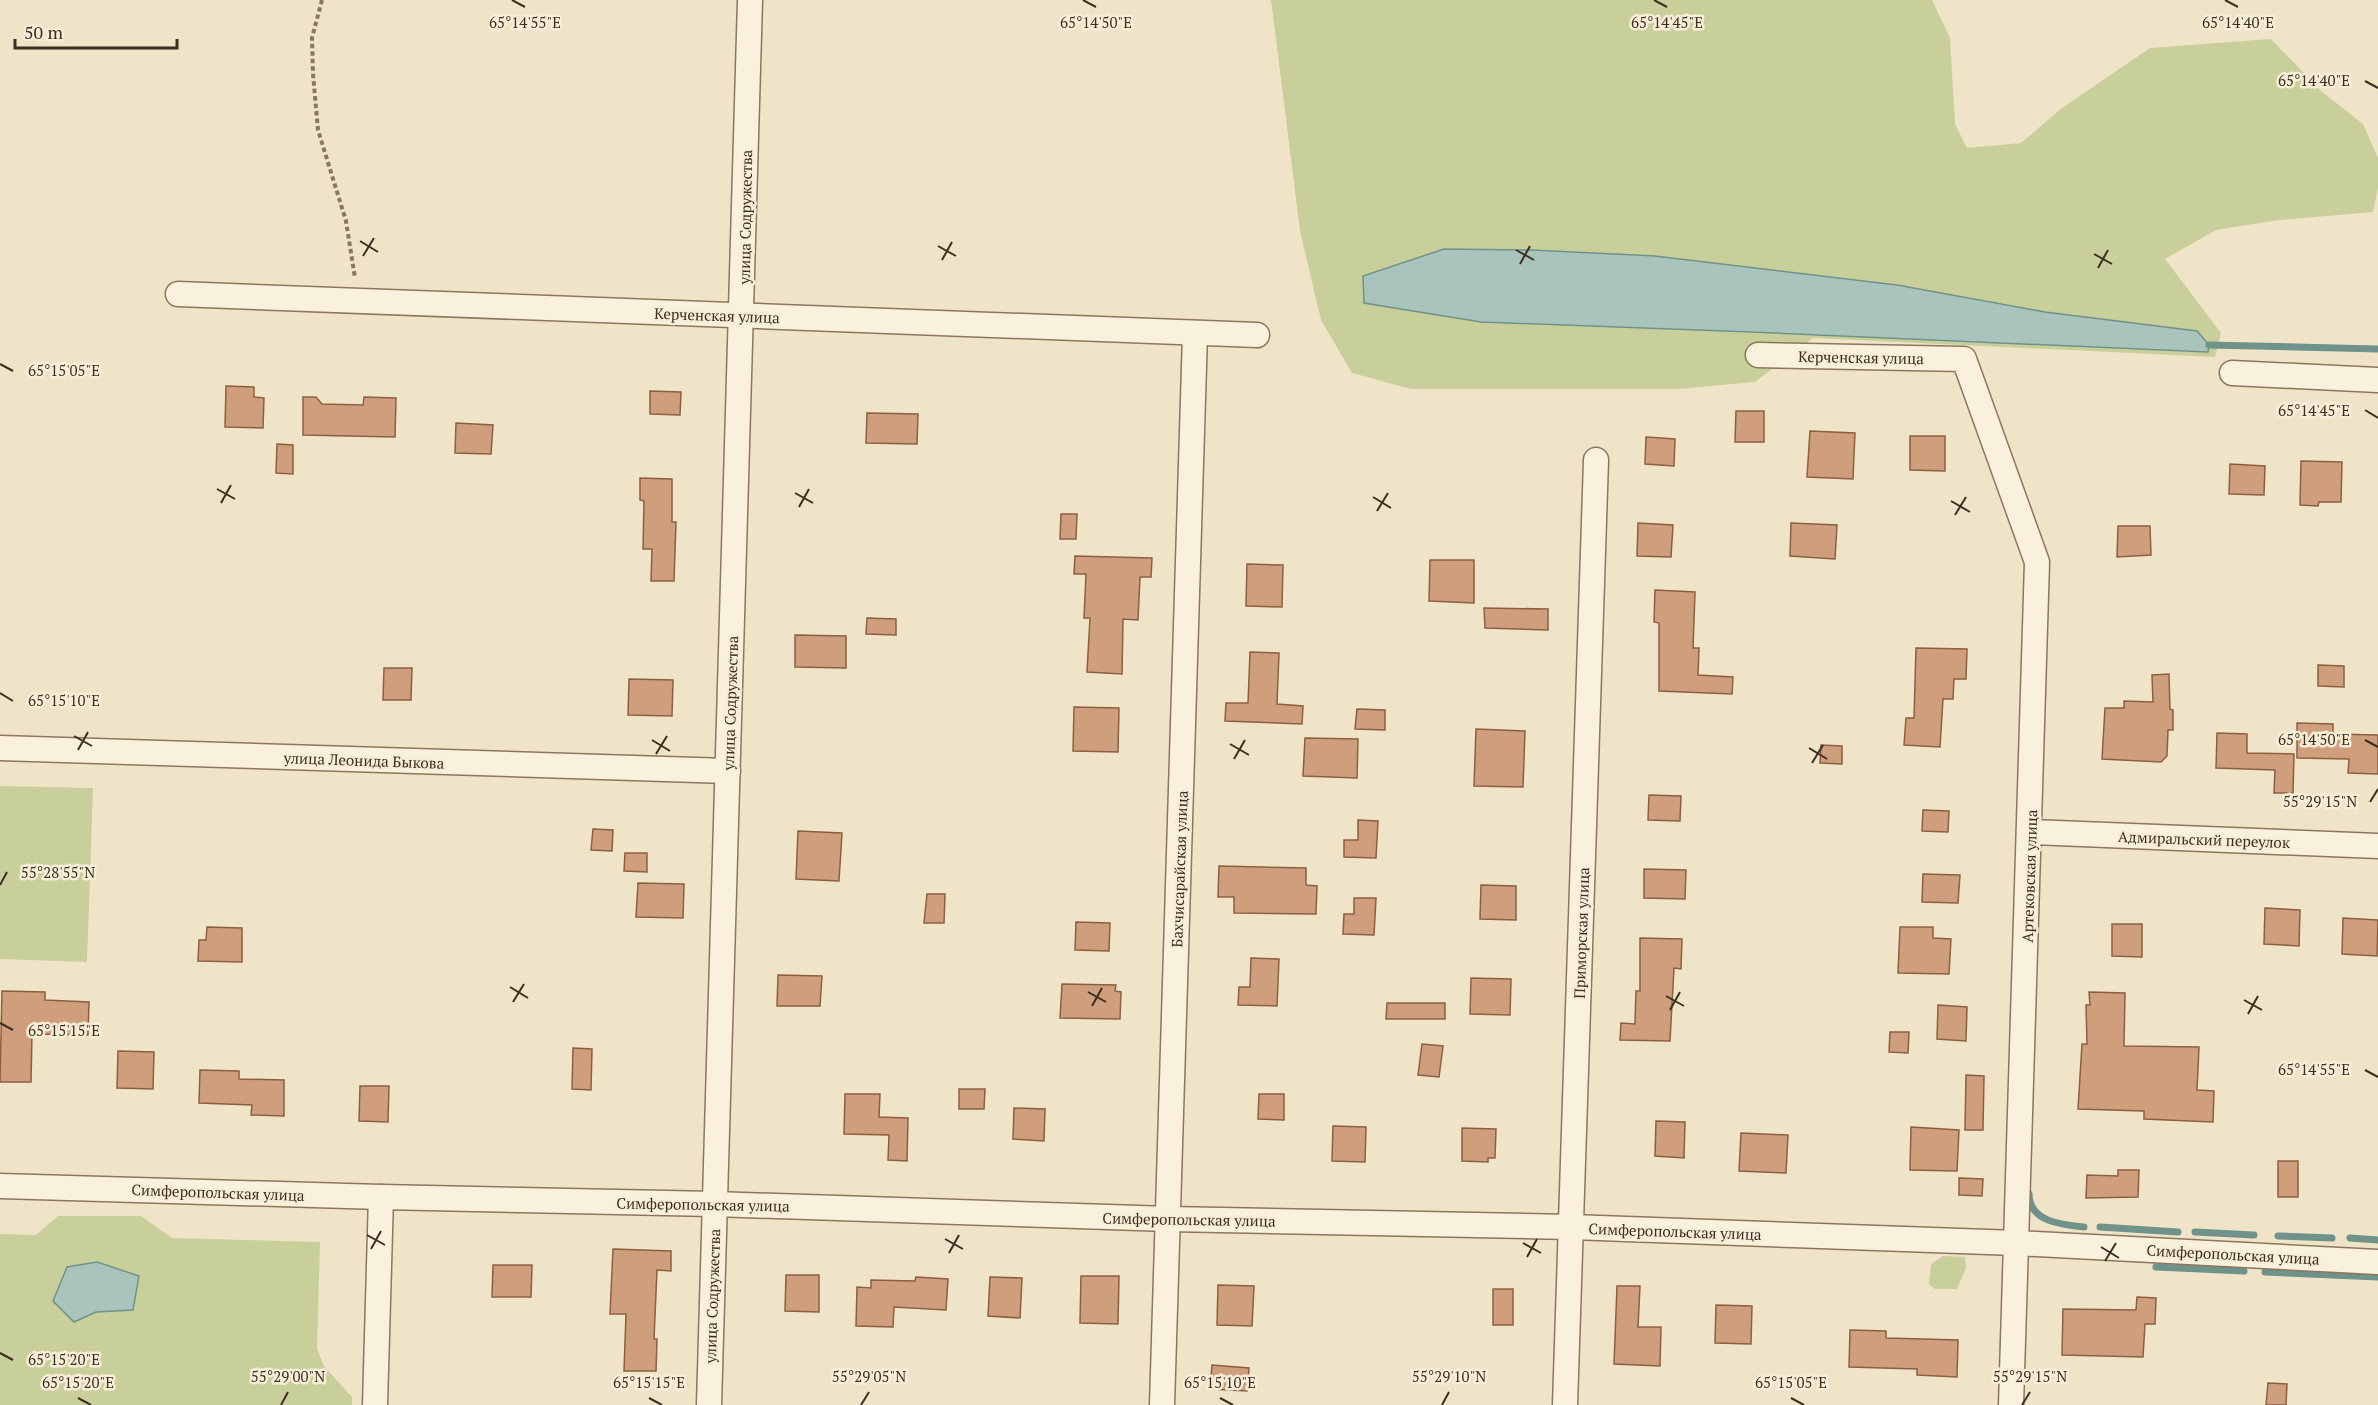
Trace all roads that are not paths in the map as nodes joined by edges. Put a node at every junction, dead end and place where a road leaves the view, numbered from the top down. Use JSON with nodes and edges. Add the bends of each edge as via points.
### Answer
{"nodes":[{"id":1,"x":750,"y":0,"type":"edge"},
{"id":2,"x":178,"y":294,"type":"dead end"},
{"id":3,"x":742,"y":316,"type":"junction"},
{"id":4,"x":1195,"y":334,"type":"junction"},
{"id":5,"x":1257,"y":335,"type":"dead end"},
{"id":6,"x":1758,"y":355,"type":"dead end"},
{"id":7,"x":1964,"y":359,"type":"joint"},
{"id":8,"x":2232,"y":373,"type":"dead end"},
{"id":9,"x":2378,"y":380,"type":"edge"},
{"id":10,"x":1596,"y":460,"type":"dead end"},
{"id":11,"x":0,"y":748,"type":"edge"},
{"id":12,"x":728,"y":771,"type":"junction"},
{"id":13,"x":2030,"y":832,"type":"junction"},
{"id":14,"x":2378,"y":846,"type":"edge"},
{"id":15,"x":0,"y":1186,"type":"edge"},
{"id":16,"x":381,"y":1197,"type":"junction"},
{"id":17,"x":714,"y":1204,"type":"junction"},
{"id":18,"x":1169,"y":1219,"type":"junction"},
{"id":19,"x":1570,"y":1227,"type":"junction"},
{"id":20,"x":2016,"y":1243,"type":"junction"},
{"id":21,"x":2378,"y":1262,"type":"edge"},
{"id":22,"x":375,"y":1405,"type":"edge"},
{"id":23,"x":709,"y":1405,"type":"edge"},
{"id":24,"x":1162,"y":1405,"type":"edge"},
{"id":25,"x":1565,"y":1405,"type":"edge"},
{"id":26,"x":2011,"y":1405,"type":"edge"}],
"edges":[{"from":1,"to":3,"type":"street","name":"улица Содружества"},
{"from":2,"to":3,"type":"street","name":"Керченская улица"},
{"from":3,"to":4,"type":"street","name":"Керченская улица"},
{"from":3,"to":12,"type":"street","name":"улица Содружества"},
{"from":4,"to":5,"type":"street","name":"Керченская улица"},
{"from":4,"to":18,"type":"street","name":"Бахчисарайская улица"},
{"from":6,"to":7,"type":"street","name":"Керченская улица"},
{"from":7,"to":13,"type":"street","name":"Артековская улица","via":[[2037,562]]},
{"from":8,"to":9,"type":"street"},
{"from":10,"to":19,"type":"street","name":"Приморская улица"},
{"from":11,"to":12,"type":"street","name":"улица Леонида Быкова"},
{"from":12,"to":17,"type":"street","name":"улица Содружества"},
{"from":13,"to":14,"type":"street","name":"Адмиральский переулок"},
{"from":13,"to":20,"type":"street","name":"Артековская улица"},
{"from":15,"to":16,"type":"street","name":"Симферопольская улица"},
{"from":16,"to":17,"type":"street","name":"Симферопольская улица"},
{"from":16,"to":22,"type":"street"},
{"from":17,"to":18,"type":"street","name":"Симферопольская улица"},
{"from":17,"to":23,"type":"street","name":"улица Содружества"},
{"from":18,"to":19,"type":"street","name":"Симферопольская улица"},
{"from":18,"to":24,"type":"street","name":"Бахчисарайская улица"},
{"from":19,"to":20,"type":"street","name":"Симферопольская улица"},
{"from":19,"to":25,"type":"street","name":"Приморская улица"},
{"from":20,"to":21,"type":"street","name":"Симферопольская улица"},
{"from":20,"to":26,"type":"street","name":"Артековская улица"}]}
